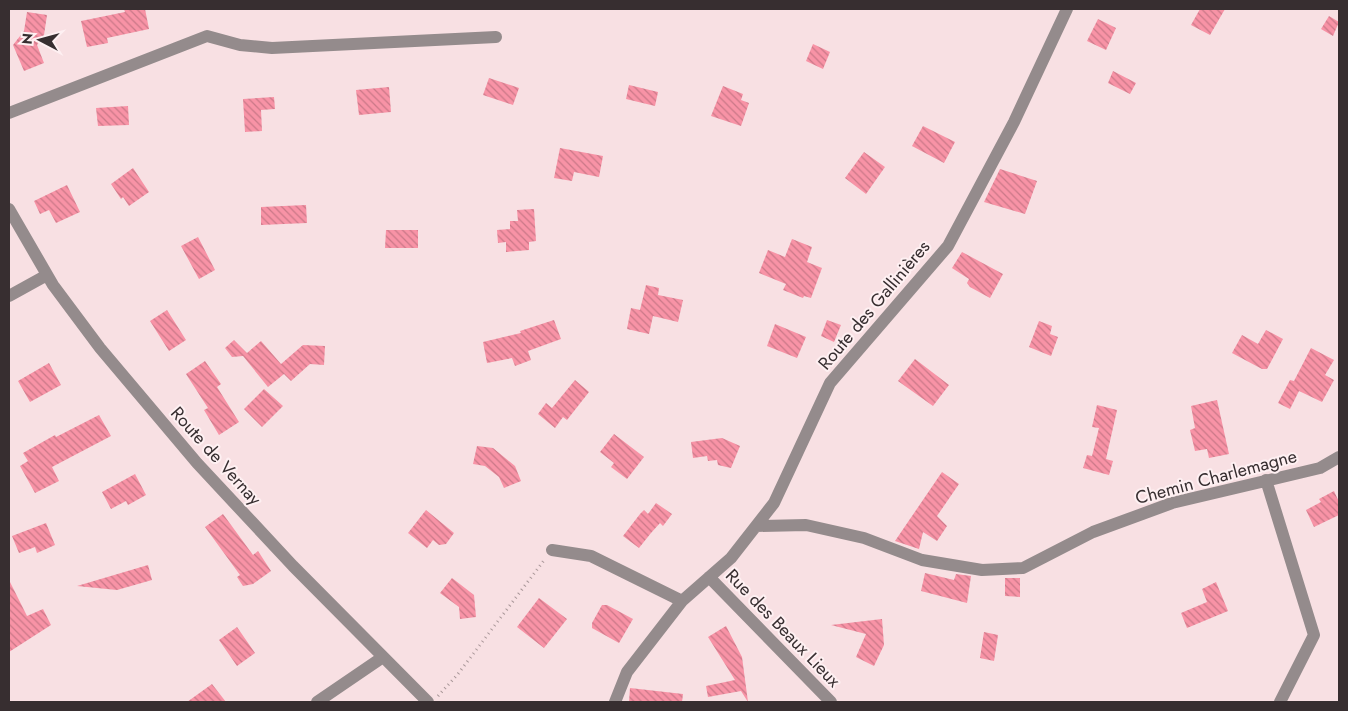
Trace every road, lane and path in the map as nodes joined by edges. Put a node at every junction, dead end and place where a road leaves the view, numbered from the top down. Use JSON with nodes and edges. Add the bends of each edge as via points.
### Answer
{"nodes":[{"id":1,"x":1067,"y":9,"type":"edge"},
{"id":2,"x":496,"y":37,"type":"dead end"},
{"id":3,"x":9,"y":113,"type":"edge"},
{"id":4,"x":9,"y":209,"type":"edge"},
{"id":5,"x":47,"y":275,"type":"junction"},
{"id":6,"x":9,"y":296,"type":"edge"},
{"id":7,"x":1339,"y":457,"type":"edge"},
{"id":8,"x":1266,"y":480,"type":"junction"},
{"id":9,"x":756,"y":526,"type":"junction"},
{"id":10,"x":552,"y":550,"type":"joint"},
{"id":11,"x":709,"y":577,"type":"junction"},
{"id":12,"x":682,"y":600,"type":"junction"},
{"id":13,"x":383,"y":657,"type":"junction"},
{"id":14,"x":335,"y":697,"type":"edge"},
{"id":15,"x":317,"y":702,"type":"edge"},
{"id":16,"x":428,"y":702,"type":"edge"},
{"id":17,"x":433,"y":702,"type":"edge"},
{"id":18,"x":615,"y":702,"type":"edge"},
{"id":19,"x":831,"y":702,"type":"edge"},
{"id":20,"x":1280,"y":702,"type":"edge"}],
"edges":[{"from":1,"to":9,"type":"street","name":"Route des Gallinières","via":[[1014,122],[948,246],[830,383],[774,503]]},
{"from":2,"to":3,"type":"street","via":[[272,48],[240,45],[207,36]]},
{"from":4,"to":5,"type":"street","name":"Route de Vernay"},
{"from":5,"to":6,"type":"street"},
{"from":5,"to":13,"type":"street","name":"Route de Vernay","via":[[100,348],[197,463]]},
{"from":7,"to":8,"type":"street","name":"Chemin Charlemagne","via":[[1320,468]]},
{"from":8,"to":9,"type":"street","name":"Chemin Charlemagne","via":[[1172,503],[1093,532],[1023,568],[982,570],[922,560],[864,538],[806,525]]},
{"from":8,"to":20,"type":"street","via":[[1314,635]]},
{"from":9,"to":11,"type":"street","name":"Route des Gallinières","via":[[731,558]]},
{"from":10,"to":12,"type":"street","via":[[591,556]]},
{"from":10,"to":17,"type":"path"},
{"from":11,"to":12,"type":"street","name":"Route des Gallinières"},
{"from":11,"to":19,"type":"street","name":"Rue des Beaux Lieux"},
{"from":12,"to":18,"type":"street","name":"Route des Gallinières","via":[[627,672]]},
{"from":13,"to":14,"type":"street"},
{"from":13,"to":16,"type":"street","name":"Route de Vernay"},
{"from":14,"to":15,"type":"street"}]}
